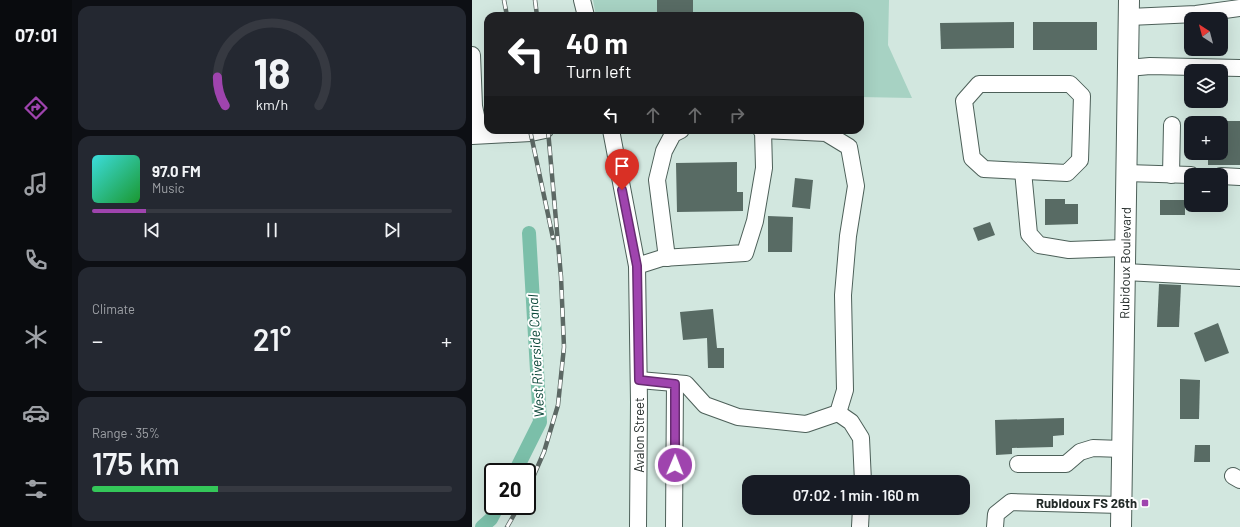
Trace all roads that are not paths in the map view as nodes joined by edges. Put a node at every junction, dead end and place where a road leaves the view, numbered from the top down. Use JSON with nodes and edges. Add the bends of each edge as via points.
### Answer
{"nodes":[{"id":1,"x":582,"y":0,"type":"edge"},
{"id":2,"x":1129,"y":8,"type":"edge"},
{"id":3,"x":1240,"y":8,"type":"edge"},
{"id":4,"x":585,"y":12,"type":"edge"},
{"id":5,"x":472,"y":55,"type":"edge"},
{"id":6,"x":1128,"y":68,"type":"junction"},
{"id":7,"x":1240,"y":68,"type":"edge"},
{"id":8,"x":1172,"y":125,"type":"dead end"},
{"id":9,"x":504,"y":134,"type":"edge"},
{"id":10,"x":612,"y":134,"type":"edge"},
{"id":11,"x":673,"y":134,"type":"edge"},
{"id":12,"x":762,"y":134,"type":"edge"},
{"id":13,"x":828,"y":134,"type":"edge"},
{"id":14,"x":476,"y":135,"type":"edge"},
{"id":15,"x":1023,"y":172,"type":"junction"},
{"id":16,"x":1126,"y":173,"type":"junction"},
{"id":17,"x":1171,"y":175,"type":"junction"},
{"id":18,"x":1184,"y":175,"type":"edge"},
{"id":19,"x":1228,"y":176,"type":"edge"},
{"id":20,"x":1240,"y":177,"type":"edge"},
{"id":21,"x":1125,"y":248,"type":"junction"},
{"id":22,"x":667,"y":258,"type":"junction"},
{"id":23,"x":637,"y":266,"type":"junction"},
{"id":24,"x":1125,"y":272,"type":"junction"},
{"id":25,"x":1240,"y":278,"type":"edge"},
{"id":26,"x":639,"y":380,"type":"junction"},
{"id":27,"x":675,"y":384,"type":"junction"},
{"id":28,"x":838,"y":413,"type":"junction"},
{"id":29,"x":1122,"y":449,"type":"junction"},
{"id":30,"x":1018,"y":464,"type":"dead end"},
{"id":31,"x":863,"y":475,"type":"edge"},
{"id":32,"x":1121,"y":505,"type":"junction"},
{"id":33,"x":861,"y":515,"type":"edge"},
{"id":34,"x":638,"y":527,"type":"edge"},
{"id":35,"x":674,"y":527,"type":"edge"},
{"id":36,"x":860,"y":527,"type":"edge"},
{"id":37,"x":995,"y":527,"type":"edge"},
{"id":38,"x":1121,"y":527,"type":"edge"}],
"edges":[{"from":1,"to":4,"type":"street"},
{"from":2,"to":3,"type":"street","via":[[1196,14]]},
{"from":2,"to":6,"type":"main road","name":"Rubidoux Boulevard"},
{"from":5,"to":14,"type":"street"},
{"from":6,"to":7,"type":"street"},
{"from":6,"to":16,"type":"main road","name":"Rubidoux Boulevard"},
{"from":8,"to":17,"type":"street"},
{"from":9,"to":14,"type":"street"},
{"from":10,"to":23,"type":"street","name":"Avalon Street"},
{"from":11,"to":22,"type":"street","via":[[664,151],[657,180]]},
{"from":12,"to":22,"type":"street","via":[[764,168],[755,221],[745,253]]},
{"from":13,"to":28,"type":"street","via":[[849,148],[856,186],[848,236],[843,295],[845,390]]},
{"from":15,"to":15,"type":"street","via":[[984,169],[972,158],[964,100],[979,84],[1070,84],[1082,96],[1080,160],[1067,173]]},
{"from":15,"to":21,"type":"street","via":[[1029,234],[1039,246],[1069,250]]},
{"from":16,"to":17,"type":"street"},
{"from":16,"to":21,"type":"main road","name":"Rubidoux Boulevard"},
{"from":17,"to":18,"type":"street"},
{"from":19,"to":20,"type":"street"},
{"from":21,"to":24,"type":"main road","name":"Rubidoux Boulevard"},
{"from":22,"to":23,"type":"street"},
{"from":23,"to":26,"type":"street","name":"Avalon Street"},
{"from":24,"to":25,"type":"street"},
{"from":24,"to":29,"type":"main road","name":"Rubidoux Boulevard"},
{"from":26,"to":27,"type":"street"},
{"from":26,"to":34,"type":"street","name":"Avalon Street"},
{"from":27,"to":28,"type":"street","via":[[686,384],[705,405],[738,418],[806,424]]},
{"from":27,"to":35,"type":"street"},
{"from":28,"to":31,"type":"street","via":[[851,422],[861,438]]},
{"from":29,"to":30,"type":"street","via":[[1093,448],[1080,452],[1066,464]]},
{"from":29,"to":32,"type":"main road","name":"Rubidoux Boulevard"},
{"from":32,"to":37,"type":"street","via":[[1011,502],[996,514]]},
{"from":32,"to":38,"type":"main road","name":"Rubidoux Boulevard"},
{"from":33,"to":36,"type":"street"}]}
